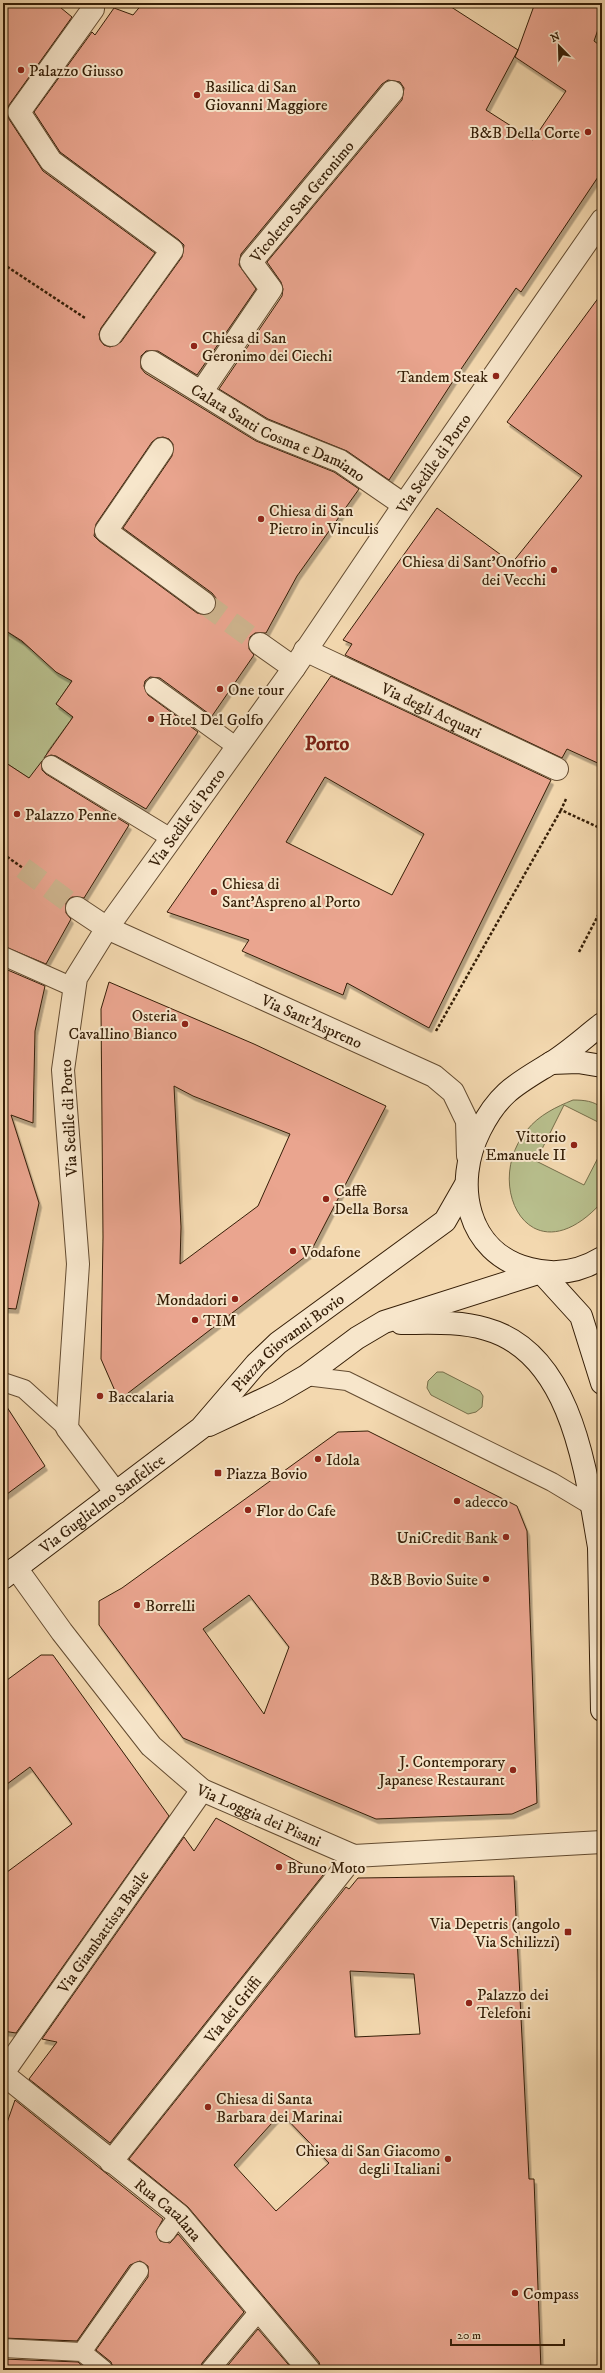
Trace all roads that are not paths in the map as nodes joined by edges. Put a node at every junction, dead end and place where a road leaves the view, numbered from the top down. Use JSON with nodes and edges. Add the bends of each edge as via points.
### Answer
{"nodes":[{"id":1,"x":93,"y":9,"type":"dead end"},
{"id":2,"x":392,"y":92,"type":"dead end"},
{"id":3,"x":601,"y":223,"type":"edge"},
{"id":4,"x":111,"y":335,"type":"dead end"},
{"id":5,"x":152,"y":362,"type":"dead end"},
{"id":6,"x":202,"y":391,"type":"junction"},
{"id":7,"x":162,"y":449,"type":"dead end"},
{"id":8,"x":404,"y":505,"type":"junction"},
{"id":9,"x":204,"y":603,"type":"tunnel mouth"},
{"id":10,"x":260,"y":644,"type":"tunnel mouth"},
{"id":11,"x":300,"y":659,"type":"junction"},
{"id":12,"x":154,"y":687,"type":"dead end"},
{"id":13,"x":237,"y":747,"type":"junction"},
{"id":14,"x":51,"y":765,"type":"dead end"},
{"id":15,"x":557,"y":768,"type":"road end"},
{"id":16,"x":171,"y":838,"type":"junction"},
{"id":17,"x":78,"y":908,"type":"tunnel mouth"},
{"id":18,"x":107,"y":928,"type":"junction"},
{"id":19,"x":3,"y":956,"type":"edge"},
{"id":20,"x":75,"y":988,"type":"junction"},
{"id":21,"x":602,"y":1024,"type":"edge"},
{"id":22,"x":551,"y":1063,"type":"junction"},
{"id":23,"x":602,"y":1066,"type":"edge"},
{"id":24,"x":468,"y":1156,"type":"junction"},
{"id":25,"x":465,"y":1186,"type":"junction"},
{"id":26,"x":602,"y":1258,"type":"edge"},
{"id":27,"x":541,"y":1272,"type":"junction"},
{"id":28,"x":384,"y":1322,"type":"junction"},
{"id":29,"x":306,"y":1376,"type":"junction"},
{"id":30,"x":3,"y":1382,"type":"edge"},
{"id":31,"x":602,"y":1383,"type":"edge"},
{"id":32,"x":67,"y":1428,"type":"junction"},
{"id":33,"x":201,"y":1428,"type":"junction"},
{"id":34,"x":116,"y":1493,"type":"junction"},
{"id":35,"x":592,"y":1506,"type":"junction"},
{"id":36,"x":601,"y":1538,"type":"edge"},
{"id":37,"x":10,"y":1573,"type":"edge"},
{"id":38,"x":601,"y":1651,"type":"edge"},
{"id":39,"x":602,"y":1710,"type":"edge"},
{"id":40,"x":202,"y":1790,"type":"junction"},
{"id":41,"x":602,"y":1842,"type":"edge"},
{"id":42,"x":354,"y":1856,"type":"junction"},
{"id":43,"x":3,"y":2074,"type":"edge"},
{"id":44,"x":111,"y":2162,"type":"junction"},
{"id":45,"x":179,"y":2215,"type":"junction"},
{"id":46,"x":166,"y":2233,"type":"dead end"},
{"id":47,"x":139,"y":2271,"type":"dead end"},
{"id":48,"x":260,"y":2310,"type":"junction"},
{"id":49,"x":3,"y":2348,"type":"edge"},
{"id":50,"x":82,"y":2352,"type":"junction"},
{"id":51,"x":104,"y":2370,"type":"edge"},
{"id":52,"x":210,"y":2370,"type":"edge"},
{"id":53,"x":310,"y":2370,"type":"edge"}],
"edges":[{"from":1,"to":4,"type":"street","via":[[19,112],[51,161],[172,250]]},
{"from":2,"to":6,"type":"street","name":"Vicoletto San Geronimo","via":[[251,262],[271,289]]},
{"from":3,"to":8,"type":"street","name":"Via Sedile di Porto"},
{"from":5,"to":6,"type":"street","name":"Calata Santi Cosma e Damiano"},
{"from":6,"to":8,"type":"street","name":"Calata Santi Cosma e Damiano","via":[[262,430],[340,461]]},
{"from":7,"to":9,"type":"street","via":[[106,530]]},
{"from":8,"to":11,"type":"street","name":"Via Sedile di Porto"},
{"from":10,"to":11,"type":"street","name":"Via degli Acquari"},
{"from":11,"to":13,"type":"street","name":"Via Sedile di Porto"},
{"from":11,"to":15,"type":"street","name":"Via degli Acquari"},
{"from":12,"to":13,"type":"lane"},
{"from":13,"to":16,"type":"street","name":"Via Sedile di Porto"},
{"from":14,"to":16,"type":"lane"},
{"from":16,"to":18,"type":"street","name":"Via Sedile di Porto"},
{"from":17,"to":18,"type":"street","name":"Via Sant'Aspreno"},
{"from":18,"to":20,"type":"street","name":"Via Sedile di Porto","via":[[76,978]]},
{"from":18,"to":24,"type":"street","name":"Via Sant'Aspreno","via":[[434,1076],[453,1092],[467,1121]]},
{"from":19,"to":20,"type":"lane"},
{"from":20,"to":32,"type":"street","name":"Via Sedile di Porto","via":[[63,1070],[78,1264]]},
{"from":21,"to":22,"type":"street","name":"Piazza Giovanni Bovio"},
{"from":22,"to":23,"type":"street","name":"Piazza Giovanni Bovio","via":[[578,1062]]},
{"from":22,"to":24,"type":"street","name":"Piazza Giovanni Bovio","via":[[520,1080],[498,1100],[480,1129]]},
{"from":24,"to":25,"type":"street","name":"Piazza Giovanni Bovio"},
{"from":25,"to":27,"type":"street","name":"Piazza Giovanni Bovio","via":[[469,1211],[480,1233],[495,1253],[517,1266]]},
{"from":25,"to":33,"type":"street","name":"Piazza Giovanni Bovio","via":[[445,1221],[278,1343],[256,1364]]},
{"from":26,"to":27,"type":"street","name":"Piazza Giovanni Bovio","via":[[566,1273]]},
{"from":27,"to":28,"type":"street","name":"Piazza Giovanni Bovio"},
{"from":27,"to":31,"type":"street","via":[[581,1316]]},
{"from":28,"to":29,"type":"street","name":"Piazza Giovanni Bovio","via":[[357,1338]]},
{"from":28,"to":35,"type":"street","via":[[457,1324],[487,1329],[512,1341],[532,1357],[553,1382],[567,1408]]},
{"from":29,"to":33,"type":"street","name":"Piazza Giovanni Bovio","via":[[277,1393]]},
{"from":29,"to":35,"type":"lane","via":[[347,1381],[552,1482]]},
{"from":30,"to":32,"type":"lane","via":[[24,1389]]},
{"from":32,"to":34,"type":"street"},
{"from":33,"to":34,"type":"street","name":"Via Guglielmo Sanfelice"},
{"from":34,"to":37,"type":"street","name":"Via Guglielmo Sanfelice"},
{"from":35,"to":36,"type":"street"},
{"from":36,"to":38,"type":"street"},
{"from":37,"to":40,"type":"street","name":"Via Loggia dei Pisani","via":[[62,1632],[151,1746]]},
{"from":38,"to":39,"type":"street"},
{"from":40,"to":42,"type":"street","name":"Via Loggia dei Pisani"},
{"from":40,"to":43,"type":"street","name":"Via Giambattista Basile"},
{"from":41,"to":42,"type":"street","name":"Via Loggia dei Pisani"},
{"from":42,"to":44,"type":"street","name":"Via dei Griffi"},
{"from":43,"to":44,"type":"street","name":"Rua Catalana"},
{"from":44,"to":45,"type":"street","name":"Rua Catalana"},
{"from":45,"to":46,"type":"lane"},
{"from":45,"to":48,"type":"street","name":"Rua Catalana"},
{"from":47,"to":50,"type":"lane"},
{"from":48,"to":52,"type":"lane"},
{"from":48,"to":53,"type":"street","name":"Rua Catalana"},
{"from":49,"to":50,"type":"lane"},
{"from":50,"to":51,"type":"lane"}]}
